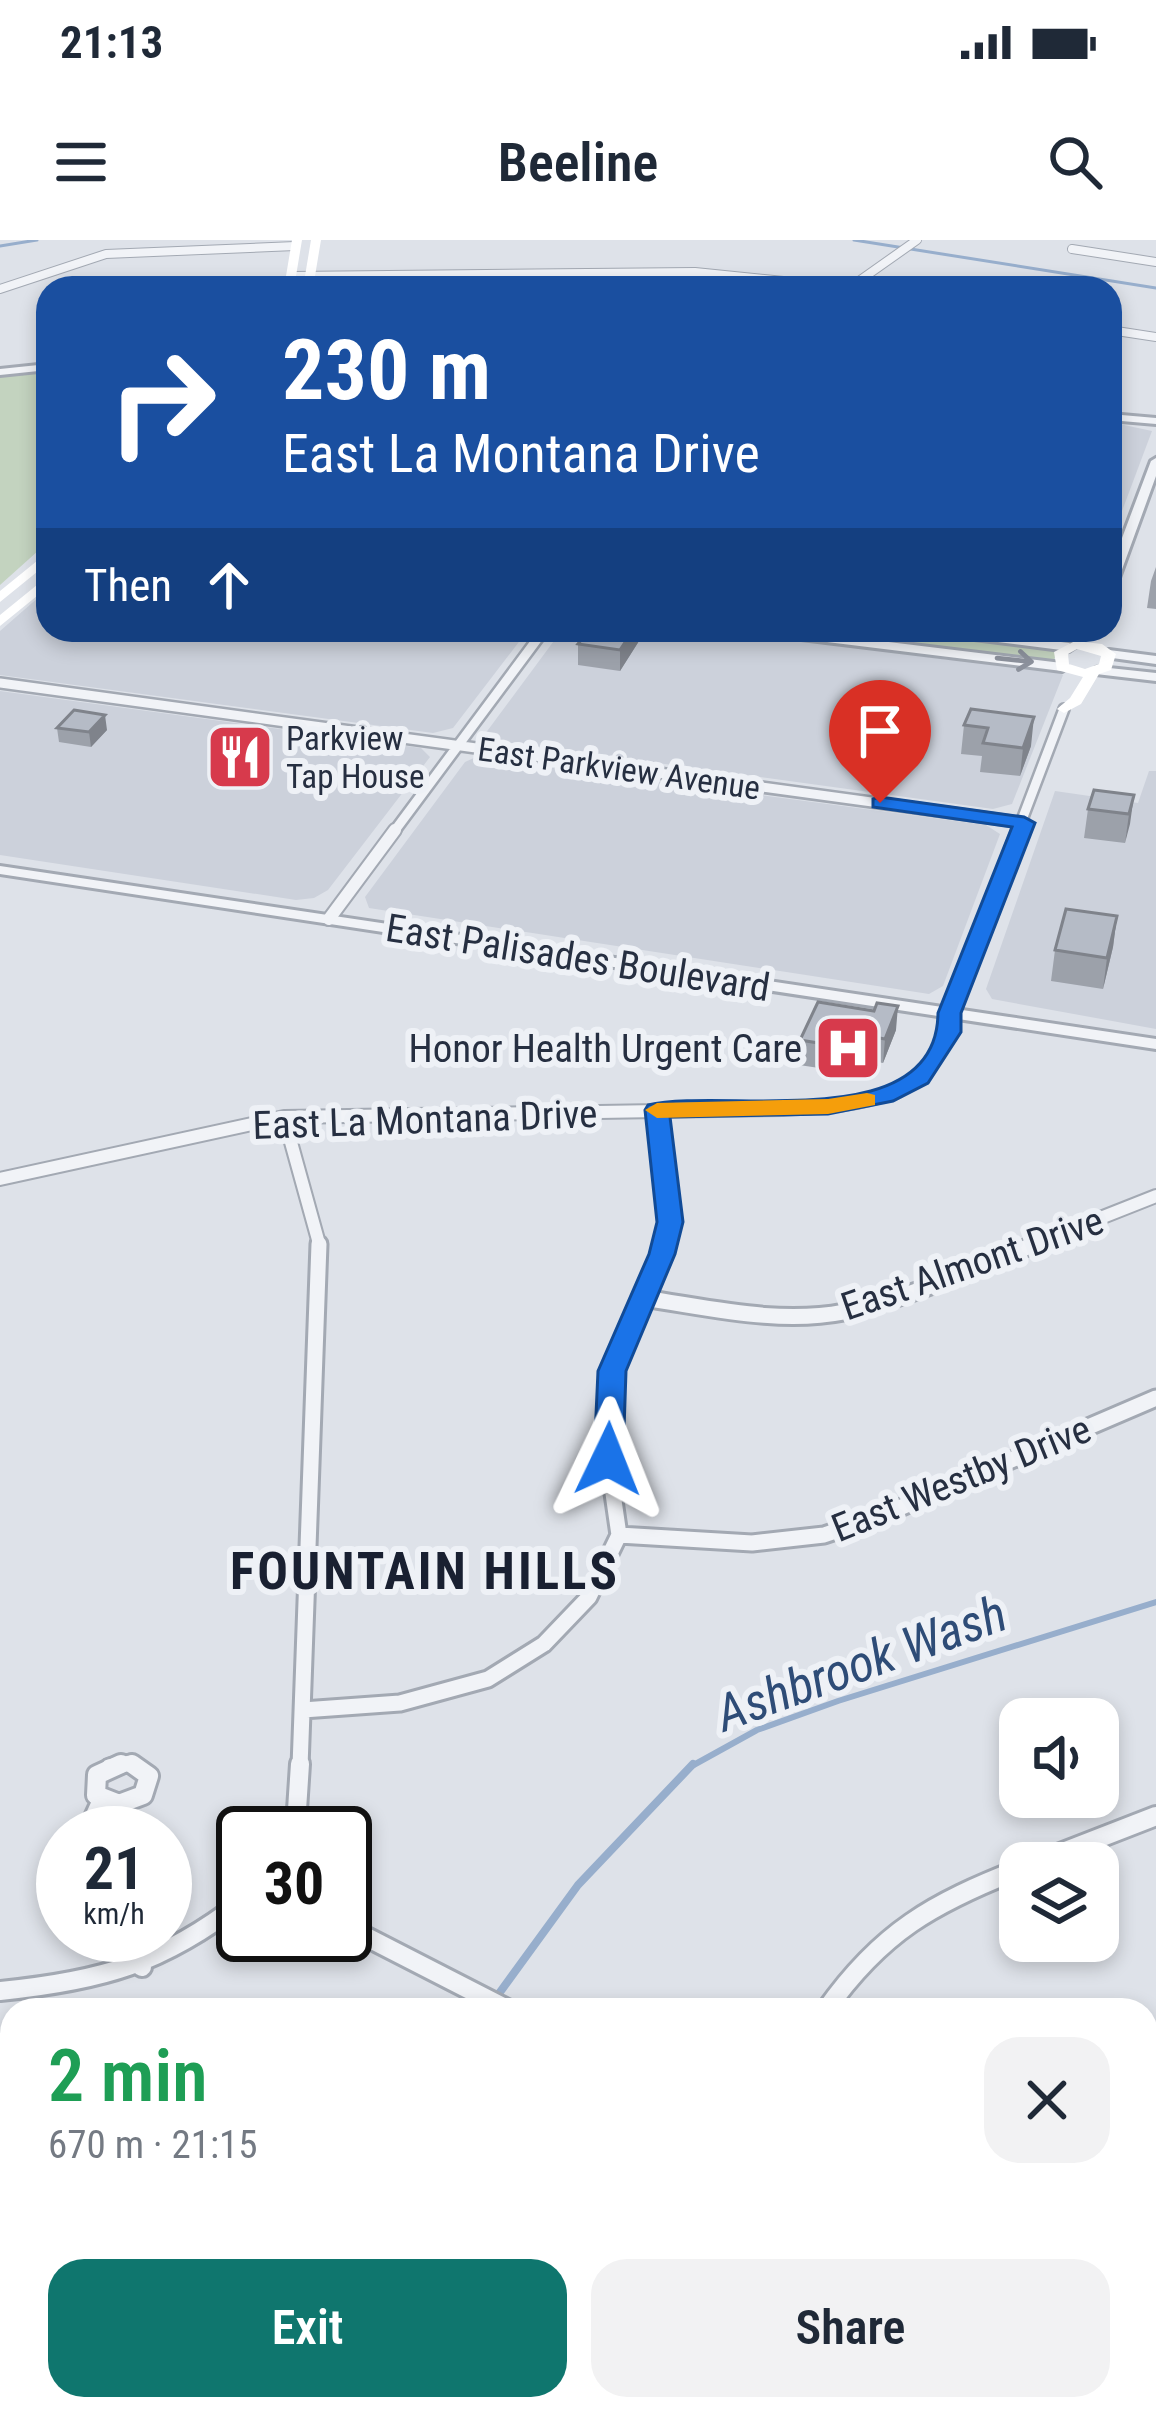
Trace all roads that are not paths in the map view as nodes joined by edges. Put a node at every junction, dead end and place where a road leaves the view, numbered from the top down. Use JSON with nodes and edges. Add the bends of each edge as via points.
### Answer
{"nodes":[{"id":1,"x":316,"y":240,"type":"edge"},
{"id":2,"x":917,"y":240,"type":"edge"},
{"id":3,"x":1082,"y":240,"type":"edge"},
{"id":4,"x":296,"y":243,"type":"edge"},
{"id":5,"x":1156,"y":262,"type":"edge"},
{"id":6,"x":36,"y":276,"type":"edge"},
{"id":7,"x":37,"y":276,"type":"edge"},
{"id":8,"x":291,"y":276,"type":"edge"},
{"id":9,"x":310,"y":276,"type":"edge"},
{"id":10,"x":545,"y":276,"type":"edge"},
{"id":11,"x":739,"y":276,"type":"edge"},
{"id":12,"x":867,"y":276,"type":"edge"},
{"id":13,"x":0,"y":289,"type":"edge"},
{"id":14,"x":1122,"y":331,"type":"edge"},
{"id":15,"x":1156,"y":337,"type":"edge"},
{"id":16,"x":36,"y":366,"type":"edge"},
{"id":17,"x":0,"y":370,"type":"edge"},
{"id":18,"x":1122,"y":418,"type":"edge"},
{"id":19,"x":1156,"y":422,"type":"edge"},
{"id":20,"x":1156,"y":461,"type":"edge"},
{"id":21,"x":1122,"y":553,"type":"edge"},
{"id":22,"x":36,"y":566,"type":"edge"},
{"id":23,"x":36,"y":590,"type":"edge"},
{"id":24,"x":0,"y":598,"type":"edge"},
{"id":25,"x":0,"y":622,"type":"edge"},
{"id":26,"x":535,"y":642,"type":"edge"},
{"id":27,"x":857,"y":642,"type":"edge"},
{"id":28,"x":1038,"y":642,"type":"edge"},
{"id":29,"x":1075,"y":642,"type":"edge"},
{"id":30,"x":1103,"y":642,"type":"edge"},
{"id":31,"x":1072,"y":646,"type":"junction"},
{"id":32,"x":1105,"y":651,"type":"junction"},
{"id":33,"x":1156,"y":660,"type":"edge"},
{"id":34,"x":1065,"y":668,"type":"junction"},
{"id":35,"x":1096,"y":672,"type":"junction"},
{"id":36,"x":1156,"y":677,"type":"edge"},
{"id":37,"x":0,"y":683,"type":"edge"},
{"id":38,"x":1064,"y":709,"type":"junction"},
{"id":39,"x":460,"y":746,"type":"junction"},
{"id":40,"x":1024,"y":823,"type":"junction"},
{"id":41,"x":0,"y":870,"type":"edge"},
{"id":42,"x":329,"y":919,"type":"junction"},
{"id":43,"x":950,"y":1013,"type":"junction"},
{"id":44,"x":1156,"y":1044,"type":"edge"},
{"id":45,"x":657,"y":1110,"type":"junction"},
{"id":46,"x":284,"y":1117,"type":"junction"},
{"id":47,"x":0,"y":1179,"type":"edge"},
{"id":48,"x":1156,"y":1196,"type":"edge"},
{"id":49,"x":643,"y":1298,"type":"junction"},
{"id":50,"x":1156,"y":1398,"type":"edge"},
{"id":51,"x":619,"y":1535,"type":"junction"},
{"id":52,"x":303,"y":1710,"type":"junction"},
{"id":53,"x":102,"y":1800,"type":"dead end"},
{"id":54,"x":99,"y":1806,"type":"edge"},
{"id":55,"x":297,"y":1806,"type":"edge"},
{"id":56,"x":1156,"y":1816,"type":"edge"},
{"id":57,"x":1089,"y":1842,"type":"edge"},
{"id":58,"x":999,"y":1877,"type":"edge"},
{"id":59,"x":216,"y":1924,"type":"edge"},
{"id":60,"x":372,"y":1940,"type":"edge"},
{"id":61,"x":135,"y":1962,"type":"edge"},
{"id":62,"x":142,"y":1967,"type":"junction"},
{"id":63,"x":0,"y":1991,"type":"edge"},
{"id":64,"x":487,"y":1998,"type":"edge"},
{"id":65,"x":834,"y":1998,"type":"edge"}],
"edges":[{"from":1,"to":9,"type":"main road"},
{"from":2,"to":12,"type":"street"},
{"from":3,"to":5,"type":"street","via":[[1072,249]]},
{"from":4,"to":7,"type":"street","via":[[129,250]]},
{"from":4,"to":8,"type":"main road"},
{"from":6,"to":13,"type":"street"},
{"from":10,"to":11,"type":"street"},
{"from":14,"to":15,"type":"street"},
{"from":16,"to":17,"type":"street"},
{"from":18,"to":19,"type":"street"},
{"from":20,"to":21,"type":"street"},
{"from":22,"to":24,"type":"main road"},
{"from":23,"to":25,"type":"main road"},
{"from":26,"to":39,"type":"street"},
{"from":27,"to":34,"type":"street","one_way":true},
{"from":28,"to":31,"type":"street"},
{"from":29,"to":31,"type":"main road"},
{"from":30,"to":32,"type":"main road"},
{"from":31,"to":32,"type":"main road"},
{"from":31,"to":34,"type":"main road","via":[[1059,657]]},
{"from":32,"to":33,"type":"street"},
{"from":32,"to":35,"type":"main road"},
{"from":34,"to":35,"type":"main road"},
{"from":34,"to":38,"type":"main road"},
{"from":35,"to":36,"type":"street"},
{"from":35,"to":38,"type":"main road"},
{"from":37,"to":39,"type":"street","name":"East Parkview Avenue"},
{"from":38,"to":40,"type":"street","name":"East La Montana Drive"},
{"from":39,"to":40,"type":"street","name":"East Parkview Avenue"},
{"from":39,"to":42,"type":"street"},
{"from":40,"to":43,"type":"street","name":"East La Montana Drive"},
{"from":41,"to":42,"type":"street","name":"East Palisades Boulevard"},
{"from":42,"to":43,"type":"street","name":"East Palisades Boulevard"},
{"from":43,"to":44,"type":"street","name":"East Palisades Boulevard"},
{"from":43,"to":45,"type":"street","name":"East La Montana Drive","via":[[934,1062],[885,1096],[828,1107]]},
{"from":45,"to":46,"type":"street","name":"East La Montana Drive"},
{"from":45,"to":49,"type":"street","via":[[670,1222]]},
{"from":46,"to":47,"type":"street","name":"East La Montana Drive"},
{"from":46,"to":52,"type":"street","via":[[321,1252]]},
{"from":48,"to":49,"type":"street","name":"East Almont Drive","via":[[906,1295],[840,1313],[769,1316]]},
{"from":49,"to":51,"type":"street","via":[[612,1371],[608,1459]]},
{"from":50,"to":51,"type":"street","name":"East Westby Drive","via":[[824,1535],[752,1544]]},
{"from":51,"to":52,"type":"street","via":[[589,1597],[544,1644],[488,1678],[400,1703]]},
{"from":52,"to":55,"type":"street"},
{"from":53,"to":54,"type":"street"},
{"from":56,"to":57,"type":"street"},
{"from":58,"to":65,"type":"street","via":[[890,1932]]},
{"from":59,"to":62,"type":"street"},
{"from":60,"to":64,"type":"street"},
{"from":61,"to":62,"type":"street"},
{"from":62,"to":63,"type":"street","via":[[96,1982]]}]}
